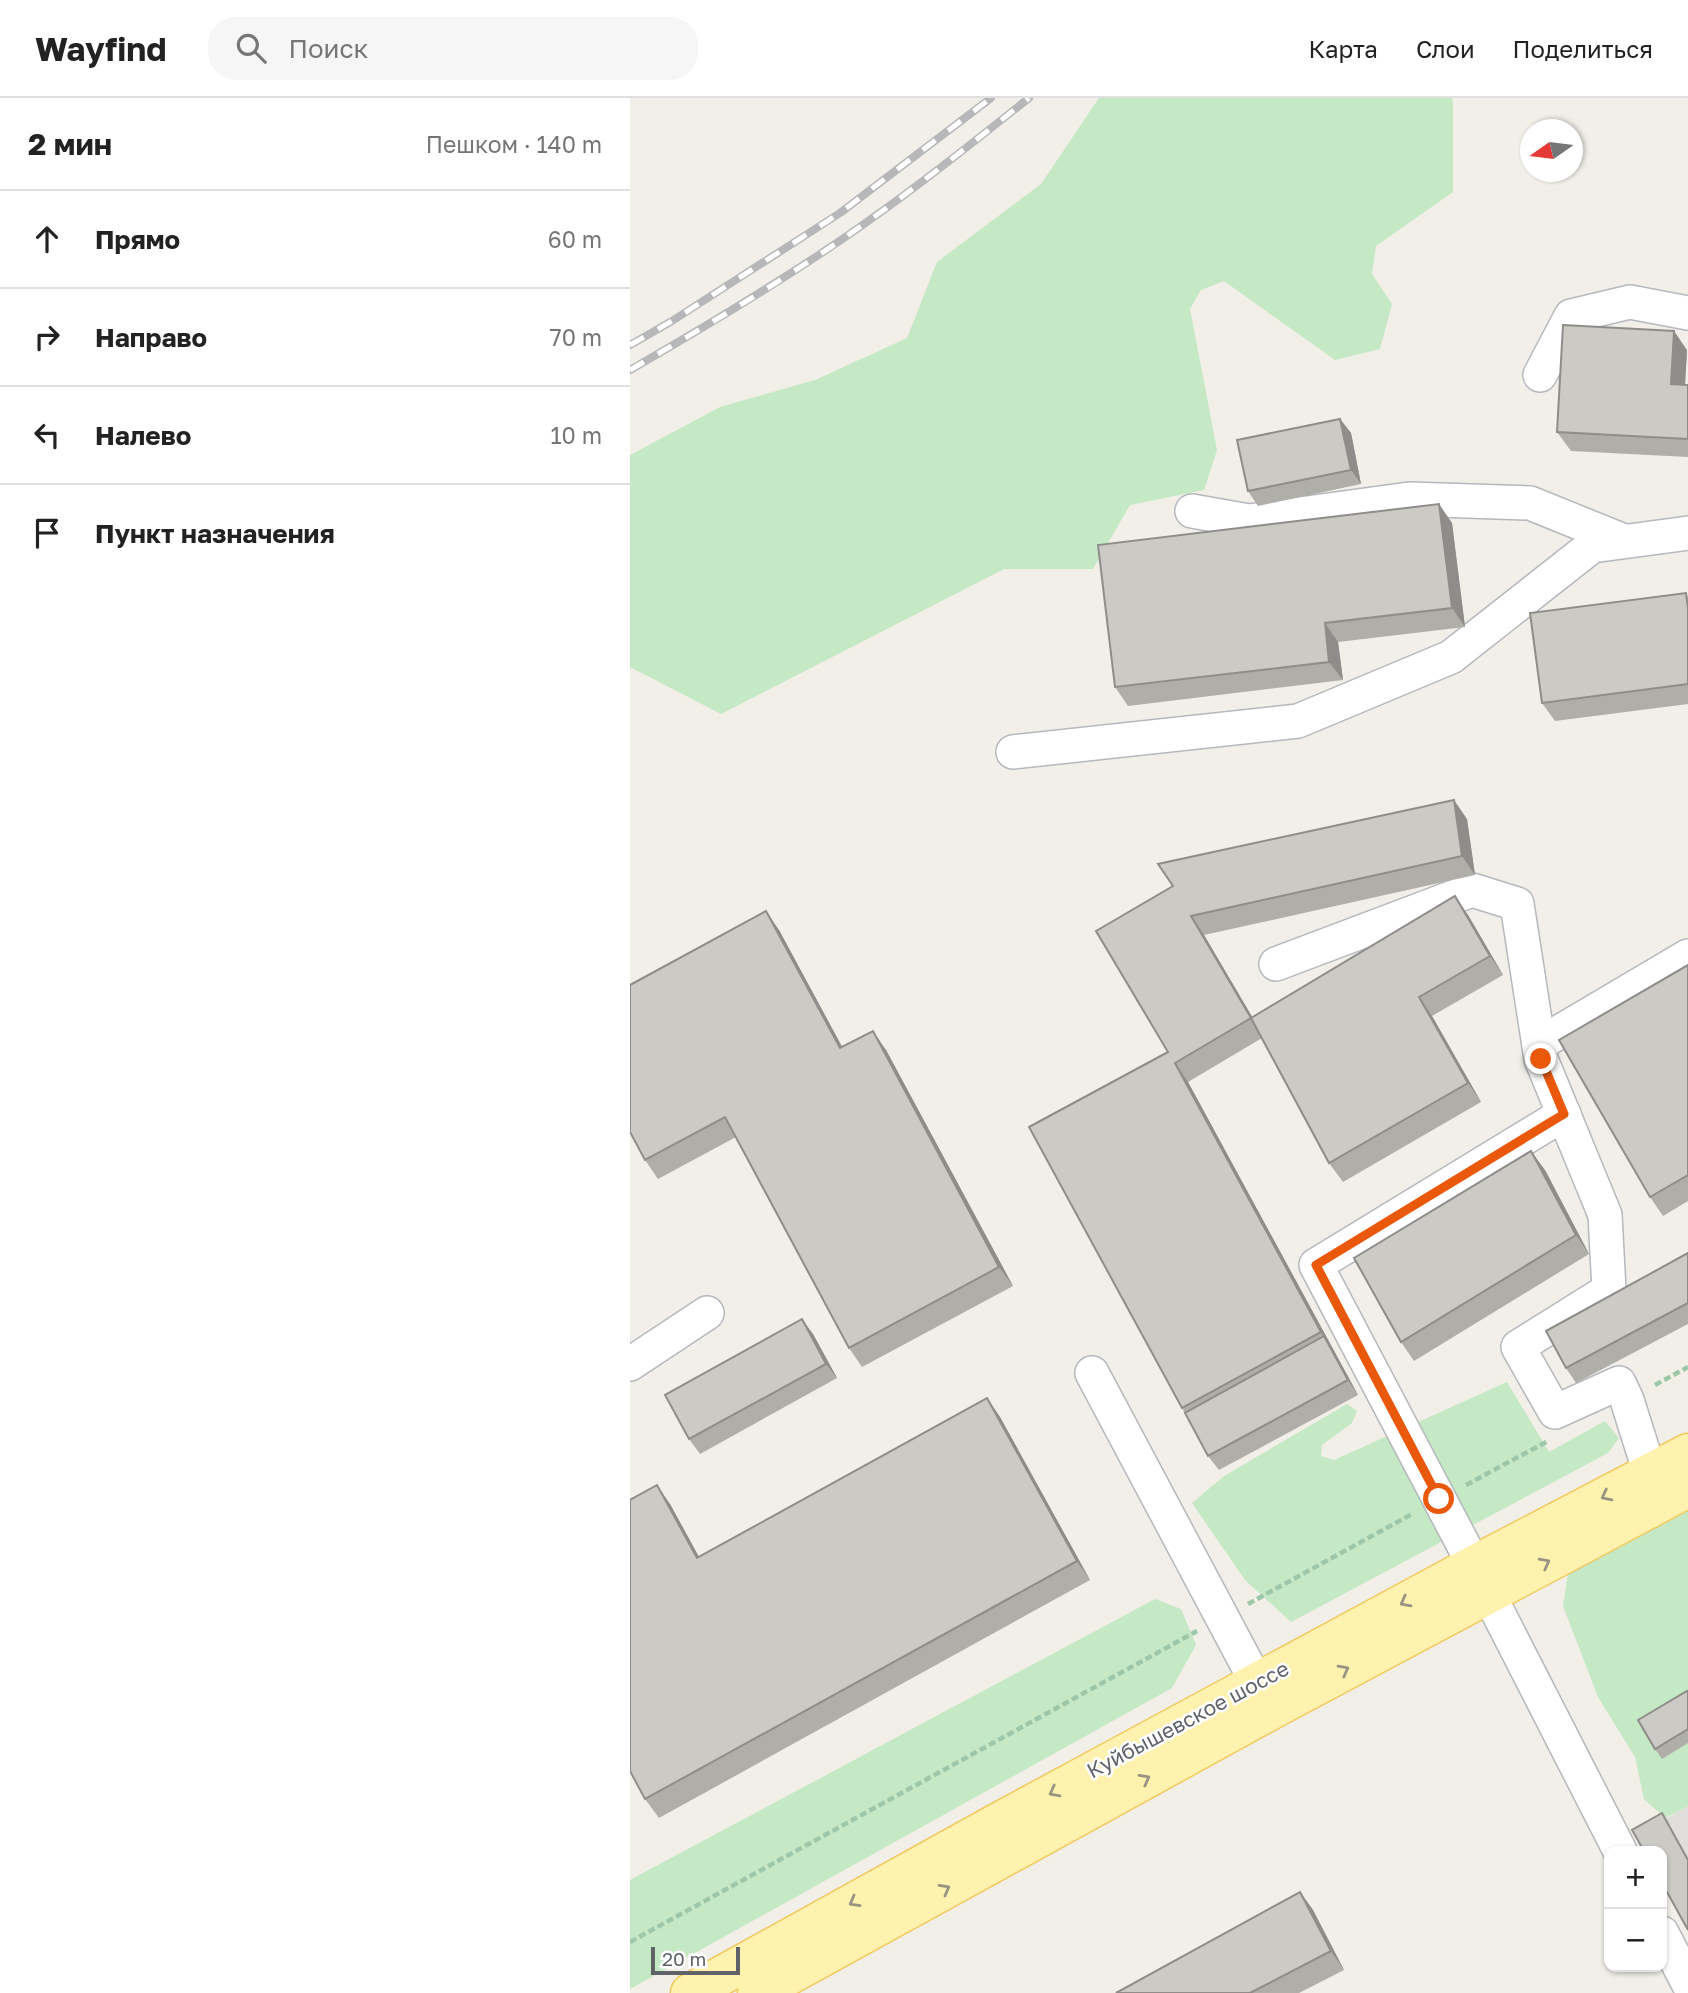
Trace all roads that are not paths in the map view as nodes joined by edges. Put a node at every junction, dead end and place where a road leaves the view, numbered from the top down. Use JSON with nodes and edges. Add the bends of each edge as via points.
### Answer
{"nodes":[{"id":1,"x":1688,"y":313,"type":"edge"},
{"id":2,"x":1540,"y":375,"type":"dead end"},
{"id":3,"x":1192,"y":511,"type":"dead end"},
{"id":4,"x":1688,"y":533,"type":"edge"},
{"id":5,"x":1625,"y":541,"type":"junction"},
{"id":6,"x":1013,"y":752,"type":"dead end"},
{"id":7,"x":1688,"y":956,"type":"edge"},
{"id":8,"x":1276,"y":964,"type":"dead end"},
{"id":9,"x":1539,"y":1044,"type":"junction"},
{"id":10,"x":1564,"y":1114,"type":"junction"},
{"id":11,"x":707,"y":1313,"type":"dead end"},
{"id":12,"x":630,"y":1364,"type":"edge"},
{"id":13,"x":1092,"y":1373,"type":"dead end"},
{"id":14,"x":1688,"y":1453,"type":"edge"},
{"id":15,"x":1650,"y":1473,"type":"junction"},
{"id":16,"x":1688,"y":1488,"type":"edge"},
{"id":17,"x":1481,"y":1579,"type":"junction"},
{"id":18,"x":1257,"y":1683,"type":"junction"},
{"id":19,"x":1617,"y":1846,"type":"edge"},
{"id":20,"x":1667,"y":1943,"type":"edge"},
{"id":21,"x":1688,"y":1983,"type":"edge"},
{"id":22,"x":690,"y":1993,"type":"edge"},
{"id":23,"x":757,"y":1993,"type":"edge"}],
"edges":[{"from":1,"to":2,"type":"lane","via":[[1630,302],[1571,316]]},
{"from":3,"to":5,"type":"lane","via":[[1249,521],[1409,499],[1530,503]]},
{"from":4,"to":5,"type":"lane"},
{"from":5,"to":6,"type":"lane","via":[[1592,546],[1451,657],[1298,721]]},
{"from":7,"to":9,"type":"lane"},
{"from":8,"to":9,"type":"lane","via":[[1472,890],[1517,904]]},
{"from":9,"to":10,"type":"lane"},
{"from":10,"to":15,"type":"lane","via":[[1605,1215],[1609,1290],[1518,1347],[1555,1412],[1619,1383]]},
{"from":10,"to":17,"type":"lane","via":[[1316,1265]]},
{"from":11,"to":12,"type":"lane"},
{"from":13,"to":18,"type":"lane"},
{"from":14,"to":15,"type":"main road","name":"Куйбышевское шоссе"},
{"from":15,"to":17,"type":"main road","name":"Куйбышевское шоссе","one_way":true},
{"from":17,"to":16,"type":"main road","name":"Куйбышевское шоссе","one_way":true},
{"from":17,"to":18,"type":"main road","name":"Куйбышевское шоссе","one_way":true},
{"from":17,"to":19,"type":"lane"},
{"from":23,"to":17,"type":"main road","name":"Куйбышевское шоссе","one_way":true,"via":[[1275,1707]]},
{"from":18,"to":22,"type":"main road","name":"Куйбышевское шоссе","one_way":true},
{"from":20,"to":21,"type":"lane"}]}
